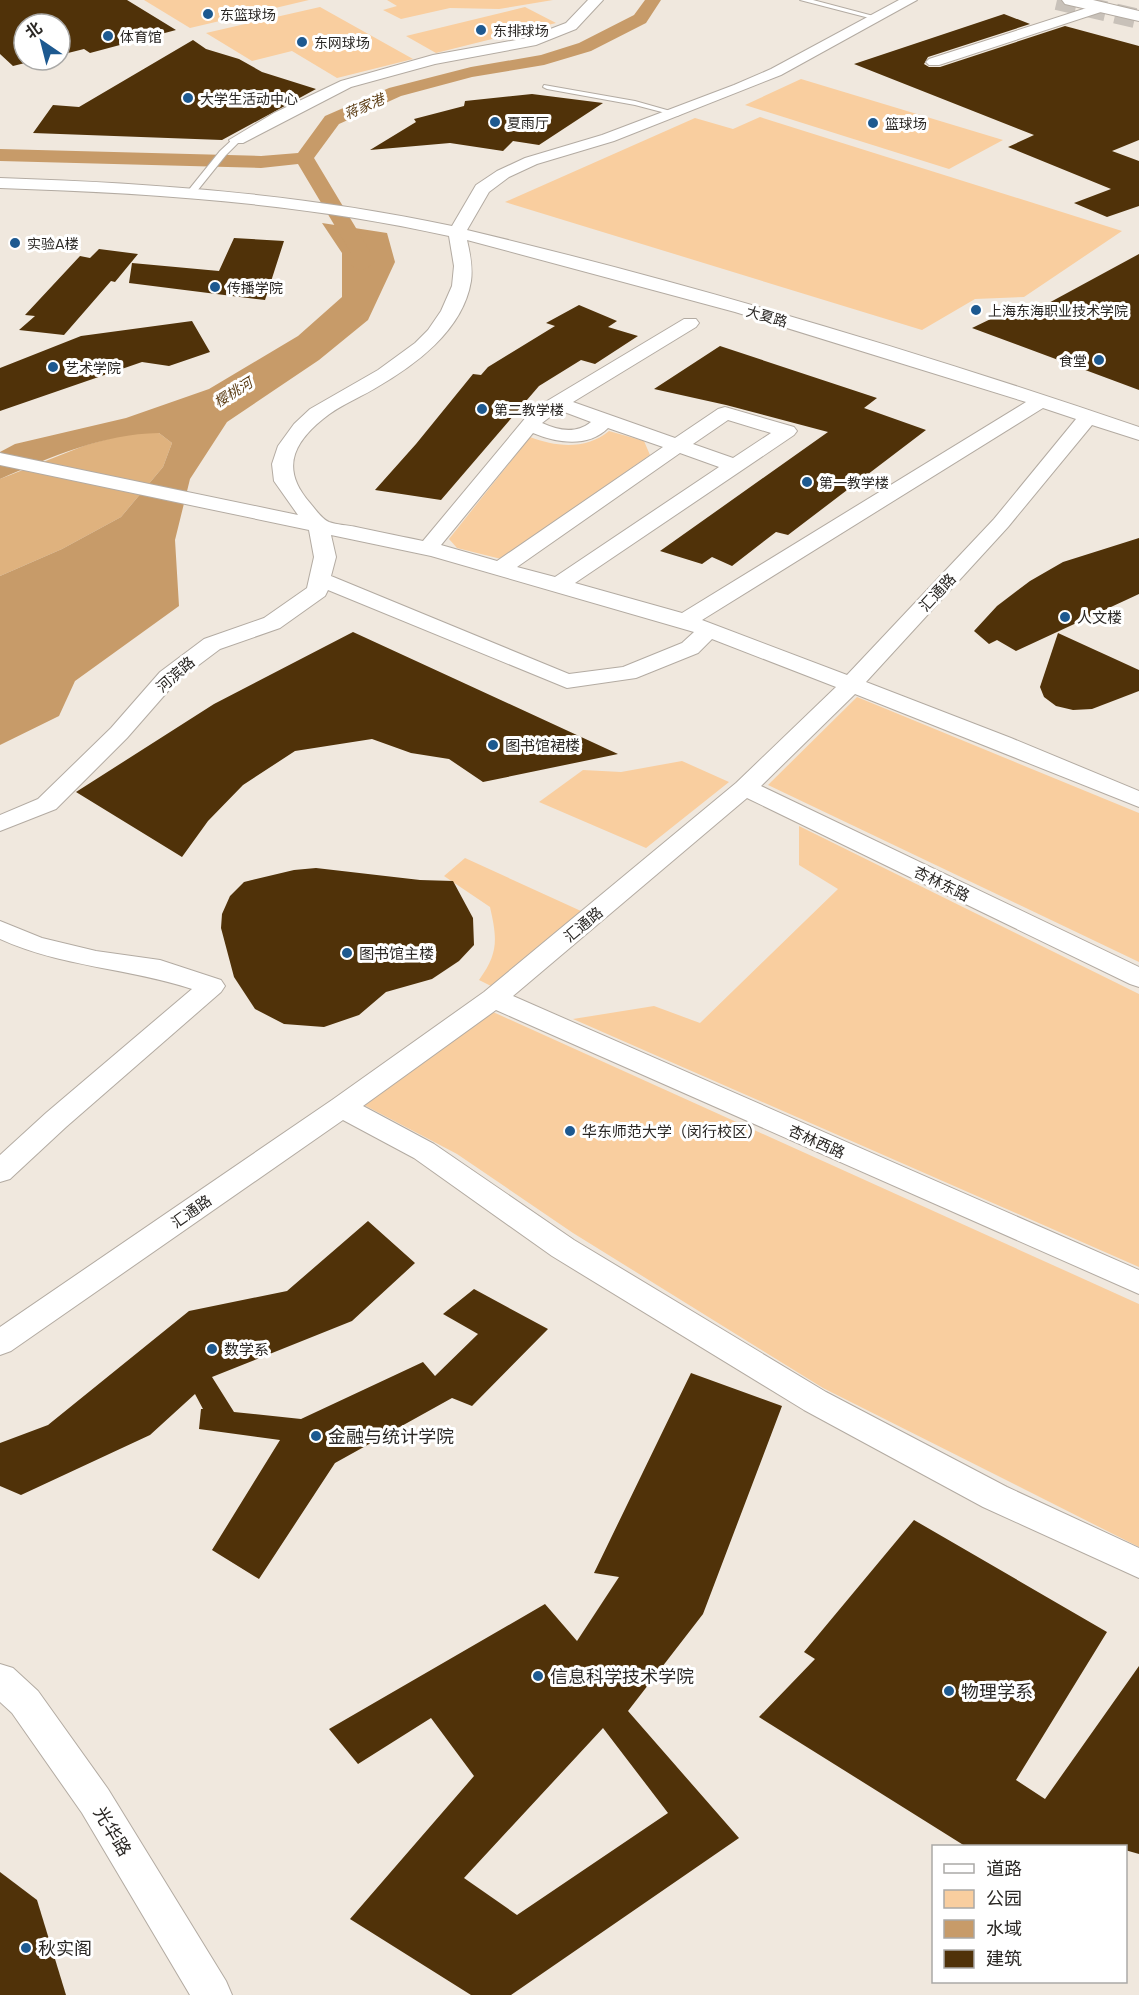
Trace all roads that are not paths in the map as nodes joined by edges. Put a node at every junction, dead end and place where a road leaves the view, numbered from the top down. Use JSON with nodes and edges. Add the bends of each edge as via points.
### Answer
{"nodes":[{"id":1,"x":597,"y":0,"type":"edge"},
{"id":2,"x":804,"y":0,"type":"edge"},
{"id":3,"x":910,"y":0,"type":"edge"},
{"id":4,"x":1071,"y":0,"type":"edge"},
{"id":5,"x":1125,"y":0,"type":"edge"},
{"id":6,"x":1139,"y":4,"type":"edge"},
{"id":7,"x":1102,"y":8,"type":"junction"},
{"id":8,"x":1139,"y":16,"type":"edge"},
{"id":9,"x":876,"y":18,"type":"junction"},
{"id":10,"x":934,"y":62,"type":"dead end"},
{"id":11,"x":547,"y":87,"type":"dead end"},
{"id":12,"x":677,"y":114,"type":"junction"},
{"id":13,"x":237,"y":140,"type":"joint"},
{"id":14,"x":0,"y":183,"type":"edge"},
{"id":15,"x":194,"y":189,"type":"junction"},
{"id":16,"x":457,"y":232,"type":"junction"},
{"id":17,"x":690,"y":323,"type":"dead end"},
{"id":18,"x":1041,"y":401,"type":"junction"},
{"id":19,"x":557,"y":403,"type":"junction"},
{"id":20,"x":1089,"y":416,"type":"junction"},
{"id":21,"x":604,"y":420,"type":"junction"},
{"id":22,"x":530,"y":424,"type":"junction"},
{"id":23,"x":1139,"y":434,"type":"edge"},
{"id":24,"x":678,"y":446,"type":"junction"},
{"id":25,"x":0,"y":459,"type":"edge"},
{"id":26,"x":735,"y":466,"type":"junction"},
{"id":27,"x":319,"y":525,"type":"junction"},
{"id":28,"x":428,"y":548,"type":"junction"},
{"id":29,"x":501,"y":568,"type":"junction"},
{"id":30,"x":320,"y":579,"type":"junction"},
{"id":31,"x":558,"y":585,"type":"junction"},
{"id":32,"x":685,"y":621,"type":"junction"},
{"id":33,"x":709,"y":630,"type":"junction"},
{"id":34,"x":850,"y":686,"type":"junction"},
{"id":35,"x":745,"y":788,"type":"junction"},
{"id":36,"x":1139,"y":801,"type":"edge"},
{"id":37,"x":0,"y":824,"type":"edge"},
{"id":38,"x":0,"y":929,"type":"edge"},
{"id":39,"x":1139,"y":978,"type":"edge"},
{"id":40,"x":494,"y":999,"type":"junction"},
{"id":41,"x":342,"y":1107,"type":"junction"},
{"id":42,"x":0,"y":1172,"type":"edge"},
{"id":43,"x":1139,"y":1283,"type":"edge"},
{"id":44,"x":0,"y":1343,"type":"edge"},
{"id":45,"x":1139,"y":1564,"type":"edge"},
{"id":46,"x":0,"y":1679,"type":"edge"},
{"id":47,"x":212,"y":1995,"type":"edge"}],
"edges":[{"from":1,"to":13,"type":"street","via":[[571,26],[531,42],[433,60],[346,84]]},
{"from":2,"to":9,"type":"lane"},
{"from":3,"to":9,"type":"street"},
{"from":4,"to":7,"type":"main road"},
{"from":5,"to":6,"type":"main road"},
{"from":7,"to":8,"type":"main road"},
{"from":7,"to":10,"type":"street"},
{"from":9,"to":12,"type":"street","via":[[776,72]]},
{"from":11,"to":12,"type":"lane"},
{"from":12,"to":16,"type":"street","via":[[531,161],[503,174],[482,189]]},
{"from":13,"to":15,"type":"lane"},
{"from":14,"to":15,"type":"street","name":"大夏路"},
{"from":15,"to":16,"type":"street","name":"大夏路"},
{"from":16,"to":18,"type":"street","name":"大夏路","via":[[781,320]]},
{"from":16,"to":27,"type":"street","via":[[462,284],[450,313],[423,345],[361,389],[332,403],[305,425],[286,448],[281,466],[287,485]]},
{"from":17,"to":19,"type":"street"},
{"from":18,"to":20,"type":"street","name":"大夏路"},
{"from":18,"to":32,"type":"street"},
{"from":19,"to":21,"type":"street"},
{"from":19,"to":22,"type":"street"},
{"from":20,"to":23,"type":"street","name":"大夏路"},
{"from":20,"to":34,"type":"street","name":"汇通路","via":[[1001,523]]},
{"from":21,"to":22,"type":"street","via":[[582,435],[560,437]]},
{"from":21,"to":24,"type":"street"},
{"from":22,"to":28,"type":"street"},
{"from":24,"to":26,"type":"street"},
{"from":24,"to":26,"type":"street","via":[[725,413],[787,431]]},
{"from":24,"to":29,"type":"street"},
{"from":25,"to":27,"type":"street"},
{"from":26,"to":31,"type":"street"},
{"from":27,"to":28,"type":"street"},
{"from":27,"to":30,"type":"street","via":[[325,557]]},
{"from":28,"to":29,"type":"street"},
{"from":29,"to":31,"type":"street"},
{"from":30,"to":33,"type":"street","via":[[567,681],[628,673],[690,648]]},
{"from":30,"to":37,"type":"street","name":"河滨路","via":[[317,591],[272,623],[212,644],[168,677],[119,733],[47,804]]},
{"from":31,"to":32,"type":"street"},
{"from":32,"to":33,"type":"street"},
{"from":33,"to":34,"type":"street"},
{"from":34,"to":35,"type":"street","name":"汇通路"},
{"from":34,"to":36,"type":"street","via":[[1003,743]]},
{"from":35,"to":39,"type":"street","name":"杏林东路"},
{"from":35,"to":40,"type":"street","name":"汇通路"},
{"from":38,"to":42,"type":"street","via":[[33,944],[96,960],[160,969],[212,986]]},
{"from":40,"to":41,"type":"street","name":"汇通路"},
{"from":40,"to":43,"type":"street","name":"杏林西路"},
{"from":41,"to":44,"type":"street","name":"汇通路"},
{"from":41,"to":45,"type":"street","via":[[424,1151],[563,1248],[815,1401],[995,1497]]},
{"from":46,"to":47,"type":"street","name":"光华路","via":[[25,1701],[95,1801]]}]}
